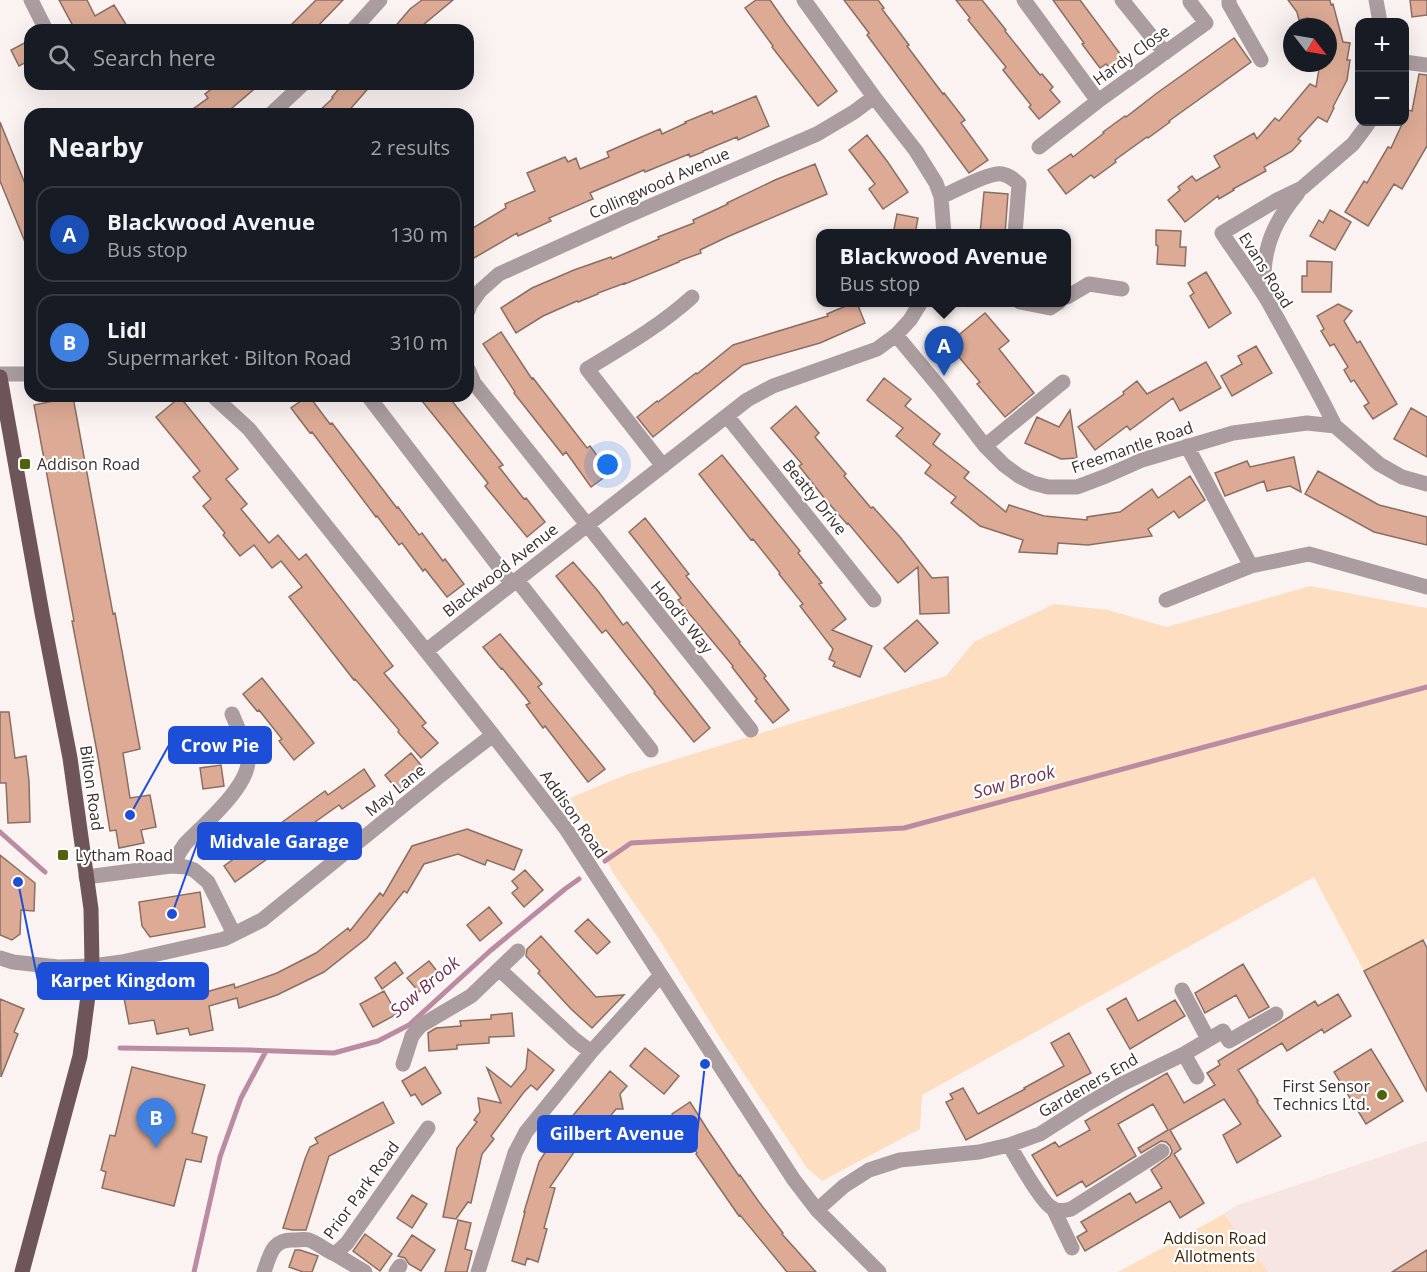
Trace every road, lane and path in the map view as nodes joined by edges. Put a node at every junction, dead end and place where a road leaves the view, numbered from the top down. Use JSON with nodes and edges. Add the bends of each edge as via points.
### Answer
{"nodes":[{"id":1,"x":31,"y":0,"type":"edge"},
{"id":2,"x":380,"y":0,"type":"edge"},
{"id":3,"x":804,"y":0,"type":"edge"},
{"id":4,"x":1024,"y":0,"type":"edge"},
{"id":5,"x":1122,"y":0,"type":"edge"},
{"id":6,"x":1229,"y":0,"type":"edge"},
{"id":7,"x":1376,"y":0,"type":"edge"},
{"id":8,"x":1190,"y":2,"type":"dead end"},
{"id":9,"x":1379,"y":18,"type":"edge"},
{"id":10,"x":43,"y":24,"type":"edge"},
{"id":11,"x":358,"y":24,"type":"edge"},
{"id":12,"x":1164,"y":53,"type":"junction"},
{"id":13,"x":1261,"y":60,"type":"dead end"},
{"id":14,"x":1409,"y":63,"type":"edge"},
{"id":15,"x":1427,"y":65,"type":"edge"},
{"id":16,"x":297,"y":90,"type":"edge"},
{"id":17,"x":874,"y":96,"type":"junction"},
{"id":18,"x":1098,"y":101,"type":"junction"},
{"id":19,"x":277,"y":108,"type":"edge"},
{"id":20,"x":1366,"y":126,"type":"edge"},
{"id":21,"x":1040,"y":147,"type":"dead end"},
{"id":22,"x":1302,"y":188,"type":"junction"},
{"id":23,"x":941,"y":197,"type":"junction"},
{"id":24,"x":944,"y":229,"type":"edge"},
{"id":25,"x":1015,"y":229,"type":"edge"},
{"id":26,"x":1122,"y":289,"type":"dead end"},
{"id":27,"x":1071,"y":295,"type":"edge"},
{"id":28,"x":692,"y":297,"type":"dead end"},
{"id":29,"x":474,"y":299,"type":"edge"},
{"id":30,"x":1268,"y":303,"type":"junction"},
{"id":31,"x":918,"y":307,"type":"edge"},
{"id":32,"x":896,"y":335,"type":"junction"},
{"id":33,"x":24,"y":374,"type":"edge"},
{"id":34,"x":0,"y":376,"type":"edge"},
{"id":35,"x":1063,"y":382,"type":"dead end"},
{"id":36,"x":474,"y":383,"type":"edge"},
{"id":37,"x":220,"y":402,"type":"edge"},
{"id":38,"x":373,"y":402,"type":"edge"},
{"id":39,"x":727,"y":416,"type":"junction"},
{"id":40,"x":1335,"y":426,"type":"junction"},
{"id":41,"x":985,"y":446,"type":"junction"},
{"id":42,"x":1187,"y":446,"type":"junction"},
{"id":43,"x":663,"y":466,"type":"junction"},
{"id":44,"x":1427,"y":484,"type":"edge"},
{"id":45,"x":588,"y":525,"type":"junction"},
{"id":46,"x":1251,"y":566,"type":"junction"},
{"id":47,"x":514,"y":582,"type":"junction"},
{"id":48,"x":1427,"y":587,"type":"edge"},
{"id":49,"x":874,"y":600,"type":"dead end"},
{"id":50,"x":1166,"y":600,"type":"dead end"},
{"id":51,"x":426,"y":651,"type":"junction"},
{"id":52,"x":232,"y":714,"type":"dead end"},
{"id":53,"x":751,"y":730,"type":"dead end"},
{"id":54,"x":494,"y":735,"type":"junction"},
{"id":55,"x":651,"y":750,"type":"dead end"},
{"id":56,"x":174,"y":866,"type":"junction"},
{"id":57,"x":86,"y":877,"type":"junction"},
{"id":58,"x":234,"y":934,"type":"junction"},
{"id":59,"x":518,"y":951,"type":"dead end"},
{"id":60,"x":0,"y":958,"type":"edge"},
{"id":61,"x":92,"y":966,"type":"junction"},
{"id":62,"x":500,"y":969,"type":"junction"},
{"id":63,"x":660,"y":976,"type":"junction"},
{"id":64,"x":1182,"y":990,"type":"dead end"},
{"id":65,"x":1276,"y":1014,"type":"dead end"},
{"id":66,"x":1208,"y":1039,"type":"junction"},
{"id":67,"x":591,"y":1052,"type":"junction"},
{"id":68,"x":1184,"y":1054,"type":"junction"},
{"id":69,"x":403,"y":1064,"type":"dead end"},
{"id":70,"x":1197,"y":1077,"type":"dead end"},
{"id":71,"x":428,"y":1128,"type":"dead end"},
{"id":72,"x":1009,"y":1145,"type":"junction"},
{"id":73,"x":1162,"y":1151,"type":"dead end"},
{"id":74,"x":1053,"y":1208,"type":"junction"},
{"id":75,"x":817,"y":1210,"type":"junction"},
{"id":76,"x":1072,"y":1248,"type":"dead end"},
{"id":77,"x":335,"y":1254,"type":"junction"},
{"id":78,"x":22,"y":1272,"type":"edge"},
{"id":79,"x":264,"y":1272,"type":"edge"},
{"id":80,"x":365,"y":1272,"type":"edge"},
{"id":81,"x":478,"y":1272,"type":"edge"},
{"id":82,"x":879,"y":1272,"type":"edge"}],
"edges":[{"from":1,"to":10,"type":"street"},
{"from":2,"to":11,"type":"street"},
{"from":3,"to":17,"type":"street"},
{"from":4,"to":18,"type":"street","name":"Hardy Close"},
{"from":5,"to":12,"type":"street"},
{"from":6,"to":13,"type":"street"},
{"from":7,"to":9,"type":"street"},
{"from":8,"to":12,"type":"street","name":"Hardy Close","via":[[1206,23]]},
{"from":12,"to":18,"type":"street","name":"Hardy Close"},
{"from":14,"to":15,"type":"street"},
{"from":16,"to":19,"type":"street"},
{"from":17,"to":23,"type":"street","via":[[916,151]]},
{"from":17,"to":29,"type":"street","name":"Collingwood Avenue","via":[[817,134],[499,274]]},
{"from":18,"to":21,"type":"street"},
{"from":20,"to":22,"type":"street","name":"Evans Road","via":[[1353,144]]},
{"from":22,"to":30,"type":"street","via":[[1271,237],[1264,275]]},
{"from":22,"to":30,"type":"street","name":"Evans Road","via":[[1222,233]]},
{"from":23,"to":24,"type":"street"},
{"from":23,"to":25,"type":"street","via":[[993,174],[1011,177],[1018,184]]},
{"from":26,"to":27,"type":"street","via":[[1089,284]]},
{"from":28,"to":43,"type":"street","via":[[677,311],[587,369]]},
{"from":30,"to":40,"type":"street","name":"Evans Road"},
{"from":31,"to":32,"type":"street","name":"Blackwood Avenue"},
{"from":32,"to":39,"type":"street","name":"Blackwood Avenue","via":[[877,349],[773,386]]},
{"from":32,"to":41,"type":"street","name":"Freemantle Road"},
{"from":33,"to":34,"type":"street"},
{"from":34,"to":57,"type":"main road","name":"Bilton Road","via":[[70,758]]},
{"from":35,"to":41,"type":"street"},
{"from":36,"to":45,"type":"street"},
{"from":37,"to":51,"type":"street","name":"Addison Road","via":[[249,429]]},
{"from":38,"to":47,"type":"street"},
{"from":39,"to":43,"type":"street","name":"Blackwood Avenue"},
{"from":39,"to":49,"type":"street","name":"Beatty Drive"},
{"from":40,"to":42,"type":"street","name":"Freemantle Road","via":[[1307,423],[1244,431]]},
{"from":40,"to":44,"type":"street","via":[[1379,464],[1402,477]]},
{"from":41,"to":42,"type":"street","name":"Freemantle Road","via":[[1004,465],[1033,483],[1077,487]]},
{"from":42,"to":46,"type":"street"},
{"from":43,"to":45,"type":"street","name":"Blackwood Avenue"},
{"from":45,"to":47,"type":"street","name":"Blackwood Avenue"},
{"from":45,"to":53,"type":"street","name":"Hood's Way"},
{"from":46,"to":48,"type":"street","via":[[1309,554]]},
{"from":46,"to":50,"type":"street"},
{"from":47,"to":51,"type":"street","name":"Blackwood Avenue"},
{"from":47,"to":55,"type":"street"},
{"from":51,"to":54,"type":"street","name":"Addison Road"},
{"from":52,"to":56,"type":"street","via":[[248,756],[248,769],[237,789],[185,844]]},
{"from":54,"to":58,"type":"street","name":"May Lane","via":[[262,920]]},
{"from":54,"to":63,"type":"street","name":"Addison Road","via":[[566,829]]},
{"from":56,"to":57,"type":"street"},
{"from":56,"to":58,"type":"street","via":[[194,870],[208,882]]},
{"from":57,"to":61,"type":"main road","name":"Bilton Road"},
{"from":58,"to":61,"type":"street","name":"May Lane","via":[[177,950]]},
{"from":59,"to":62,"type":"street"},
{"from":60,"to":61,"type":"street","via":[[58,967]]},
{"from":61,"to":78,"type":"main road","name":"Bilton Road","via":[[78,1063]]},
{"from":62,"to":67,"type":"street"},
{"from":62,"to":69,"type":"street","via":[[471,996],[420,1026],[412,1036]]},
{"from":63,"to":67,"type":"street"},
{"from":63,"to":75,"type":"street","name":"Addison Road"},
{"from":64,"to":66,"type":"street"},
{"from":65,"to":66,"type":"street","name":"Gardeners End","via":[[1229,1041],[1223,1031]]},
{"from":66,"to":68,"type":"street","name":"Gardeners End"},
{"from":67,"to":81,"type":"street","via":[[526,1132],[515,1153]]},
{"from":68,"to":70,"type":"street"},
{"from":68,"to":72,"type":"street","name":"Gardeners End","via":[[1122,1084],[1040,1134]]},
{"from":71,"to":77,"type":"street","name":"Prior Park Road"},
{"from":72,"to":74,"type":"street","via":[[1044,1201]]},
{"from":72,"to":75,"type":"street","name":"Gardeners End","via":[[900,1160],[869,1170]]},
{"from":73,"to":74,"type":"street","via":[[1071,1209]]},
{"from":74,"to":76,"type":"street"},
{"from":75,"to":82,"type":"street","name":"Addison Road"},
{"from":77,"to":79,"type":"street","name":"Prior Park Road","via":[[309,1240],[286,1239],[272,1251]]},
{"from":77,"to":80,"type":"street"}]}
